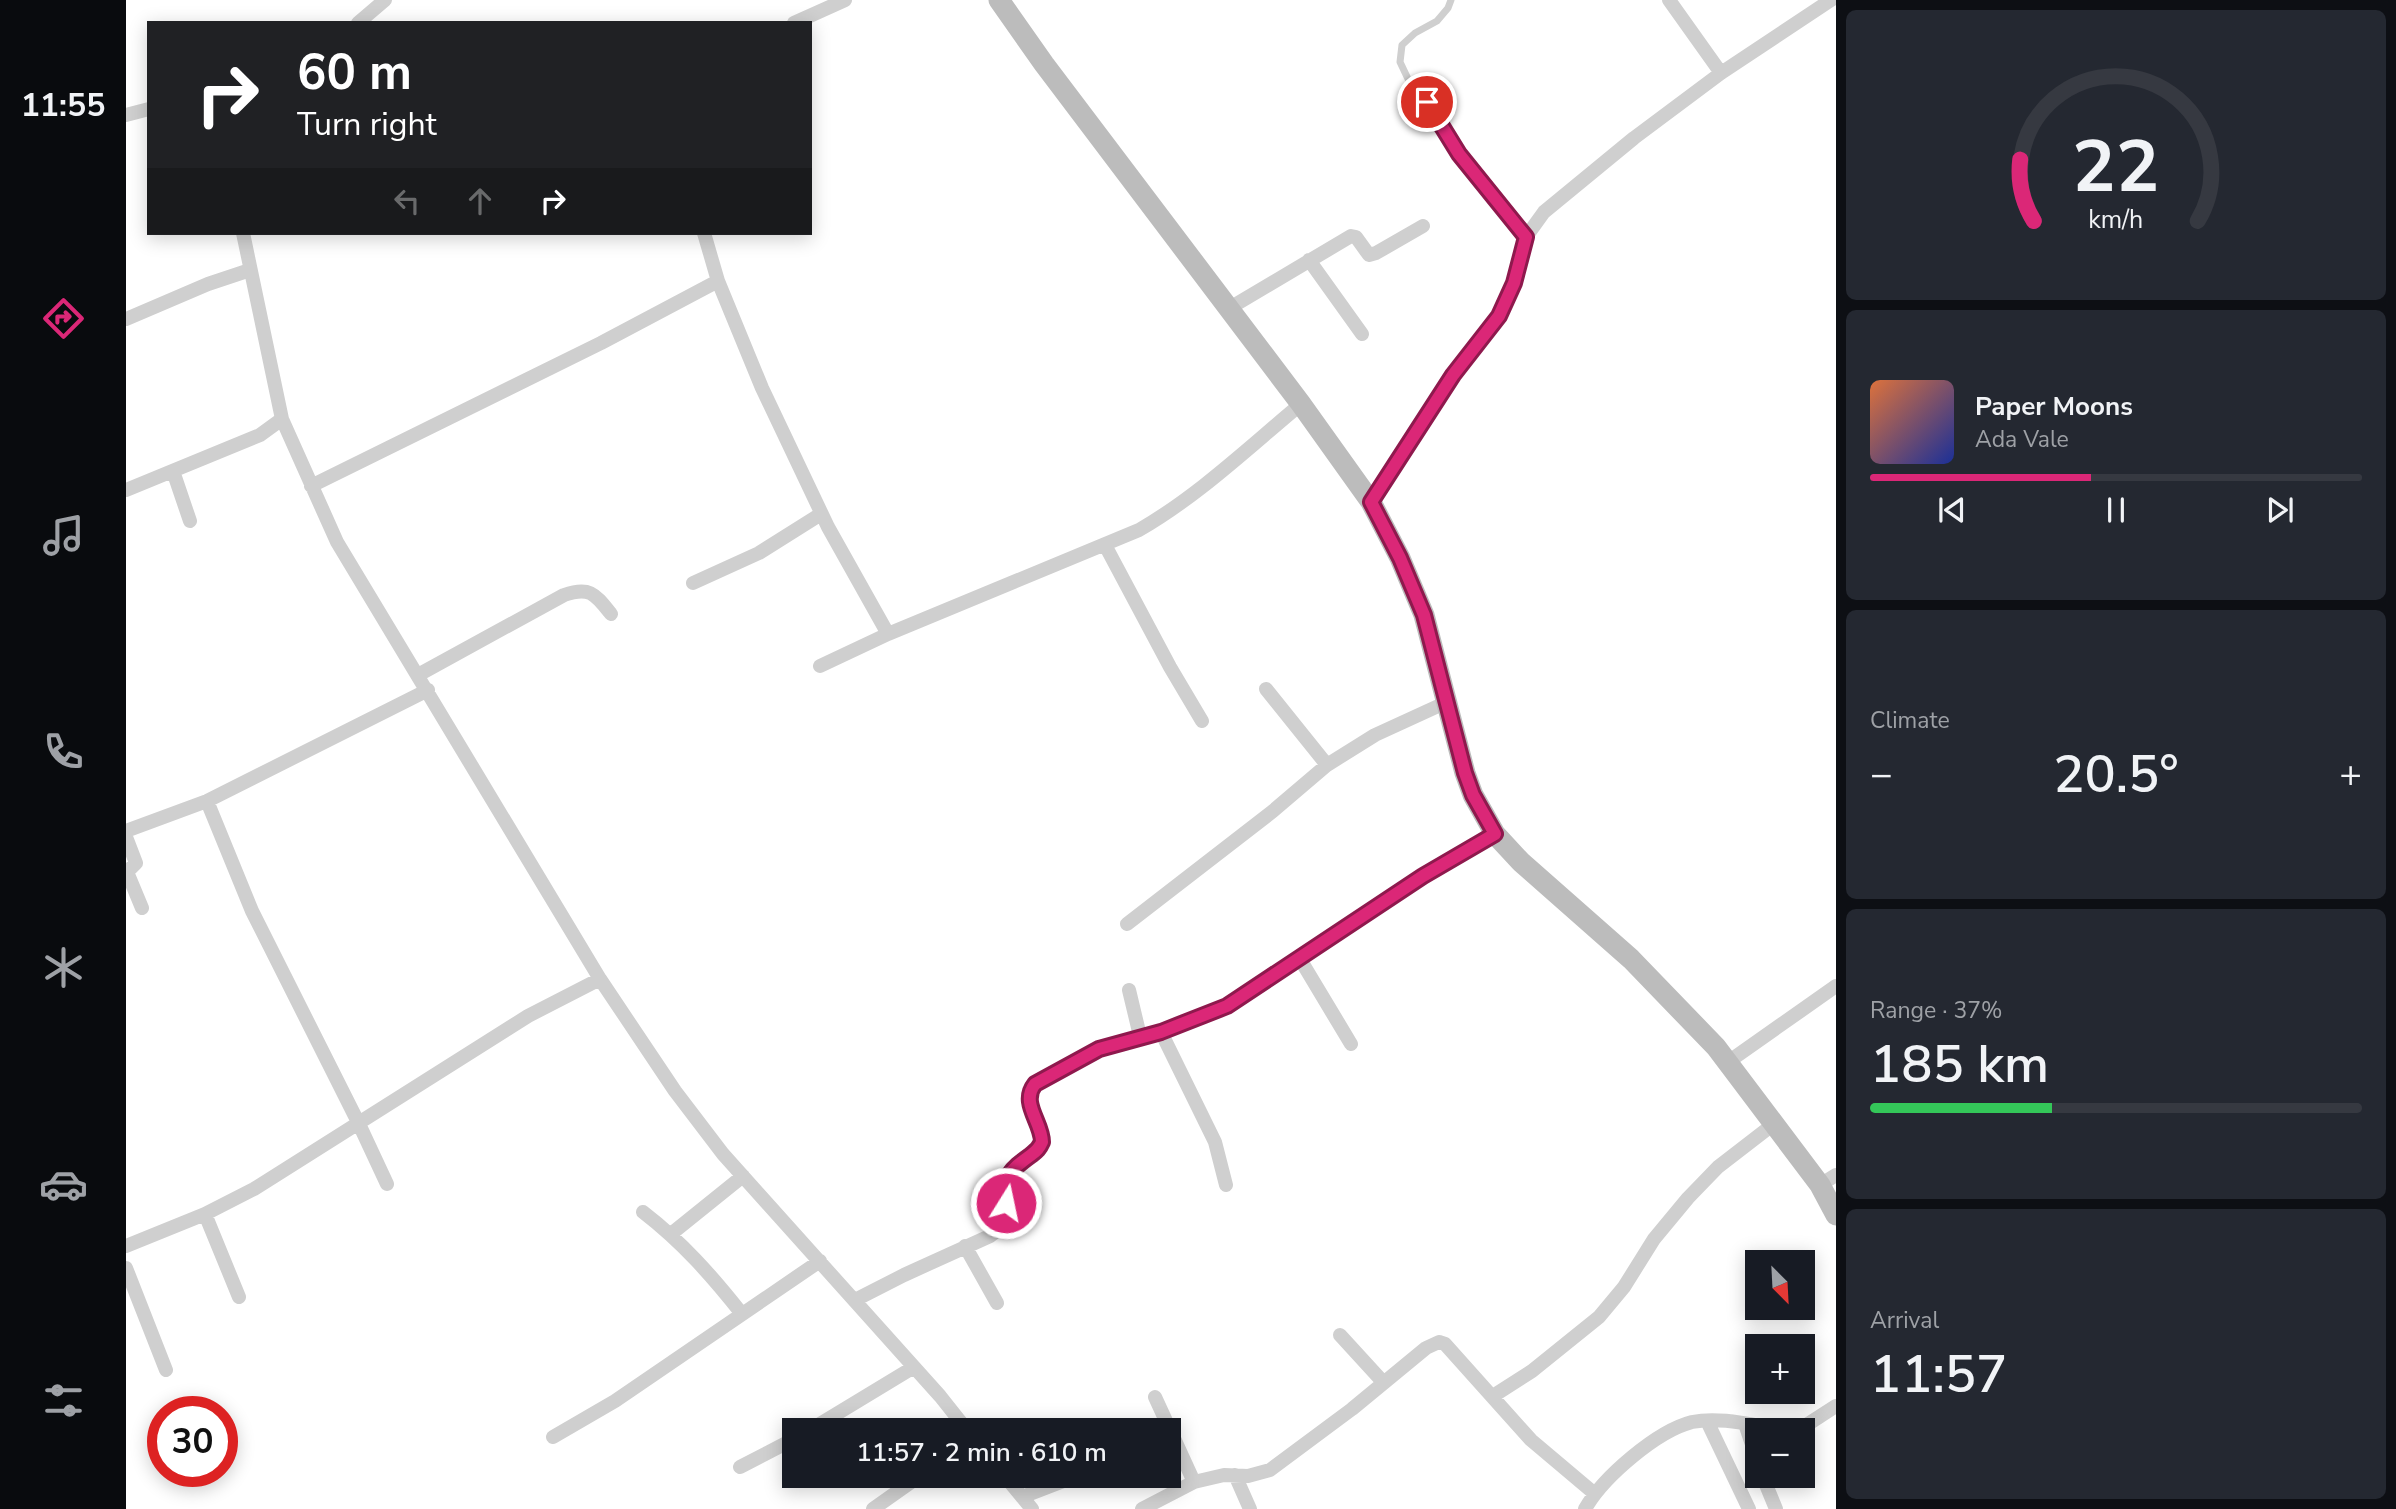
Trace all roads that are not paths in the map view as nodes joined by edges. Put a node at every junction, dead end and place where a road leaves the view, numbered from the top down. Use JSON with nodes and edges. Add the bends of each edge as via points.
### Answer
{"nodes":[{"id":1,"x":385,"y":0,"type":"edge"},
{"id":2,"x":845,"y":0,"type":"edge"},
{"id":3,"x":999,"y":0,"type":"edge"},
{"id":4,"x":1451,"y":0,"type":"edge"},
{"id":5,"x":1669,"y":0,"type":"edge"},
{"id":6,"x":1831,"y":0,"type":"edge"},
{"id":7,"x":360,"y":21,"type":"edge"},
{"id":8,"x":798,"y":21,"type":"edge"},
{"id":9,"x":1721,"y":73,"type":"junction"},
{"id":10,"x":147,"y":110,"type":"edge"},
{"id":11,"x":126,"y":116,"type":"edge"},
{"id":12,"x":1423,"y":226,"type":"dead end"},
{"id":13,"x":243,"y":235,"type":"edge"},
{"id":14,"x":705,"y":235,"type":"edge"},
{"id":15,"x":1526,"y":237,"type":"junction"},
{"id":16,"x":1309,"y":260,"type":"junction"},
{"id":17,"x":250,"y":270,"type":"junction"},
{"id":18,"x":718,"y":281,"type":"junction"},
{"id":19,"x":1228,"y":309,"type":"junction"},
{"id":20,"x":126,"y":319,"type":"edge"},
{"id":21,"x":1362,"y":334,"type":"dead end"},
{"id":22,"x":1301,"y":404,"type":"junction"},
{"id":23,"x":282,"y":419,"type":"junction"},
{"id":24,"x":173,"y":471,"type":"junction"},
{"id":25,"x":311,"y":485,"type":"junction"},
{"id":26,"x":126,"y":490,"type":"edge"},
{"id":27,"x":1371,"y":502,"type":"junction"},
{"id":28,"x":821,"y":514,"type":"junction"},
{"id":29,"x":191,"y":521,"type":"dead end"},
{"id":30,"x":1105,"y":545,"type":"junction"},
{"id":31,"x":692,"y":583,"type":"dead end"},
{"id":32,"x":611,"y":614,"type":"dead end"},
{"id":33,"x":888,"y":634,"type":"junction"},
{"id":34,"x":820,"y":666,"type":"dead end"},
{"id":35,"x":418,"y":675,"type":"junction"},
{"id":36,"x":1266,"y":689,"type":"dead end"},
{"id":37,"x":428,"y":690,"type":"junction"},
{"id":38,"x":1447,"y":702,"type":"junction"},
{"id":39,"x":1202,"y":721,"type":"dead end"},
{"id":40,"x":1327,"y":765,"type":"junction"},
{"id":41,"x":206,"y":801,"type":"junction"},
{"id":42,"x":126,"y":831,"type":"edge"},
{"id":43,"x":1495,"y":834,"type":"junction"},
{"id":44,"x":126,"y":837,"type":"edge"},
{"id":45,"x":142,"y":908,"type":"dead end"},
{"id":46,"x":1127,"y":924,"type":"dead end"},
{"id":47,"x":1300,"y":959,"type":"junction"},
{"id":48,"x":600,"y":979,"type":"junction"},
{"id":49,"x":1836,"y":986,"type":"edge"},
{"id":50,"x":1129,"y":990,"type":"dead end"},
{"id":51,"x":1161,"y":1032,"type":"junction"},
{"id":52,"x":1140,"y":1036,"type":"junction"},
{"id":53,"x":1351,"y":1044,"type":"dead end"},
{"id":54,"x":1728,"y":1062,"type":"junction"},
{"id":55,"x":1774,"y":1123,"type":"junction"},
{"id":56,"x":359,"y":1124,"type":"junction"},
{"id":57,"x":743,"y":1176,"type":"junction"},
{"id":58,"x":1828,"y":1180,"type":"edge"},
{"id":59,"x":387,"y":1184,"type":"dead end"},
{"id":60,"x":1226,"y":1185,"type":"dead end"},
{"id":61,"x":643,"y":1212,"type":"dead end"},
{"id":62,"x":205,"y":1214,"type":"junction"},
{"id":63,"x":1836,"y":1214,"type":"edge"},
{"id":64,"x":671,"y":1234,"type":"junction"},
{"id":65,"x":126,"y":1246,"type":"edge"},
{"id":66,"x":965,"y":1246,"type":"junction"},
{"id":67,"x":820,"y":1261,"type":"junction"},
{"id":68,"x":126,"y":1268,"type":"edge"},
{"id":69,"x":239,"y":1297,"type":"dead end"},
{"id":70,"x":855,"y":1300,"type":"junction"},
{"id":71,"x":997,"y":1303,"type":"dead end"},
{"id":72,"x":742,"y":1314,"type":"junction"},
{"id":73,"x":1340,"y":1335,"type":"dead end"},
{"id":74,"x":914,"y":1367,"type":"junction"},
{"id":75,"x":166,"y":1370,"type":"dead end"},
{"id":76,"x":1383,"y":1382,"type":"junction"},
{"id":77,"x":1493,"y":1396,"type":"junction"},
{"id":78,"x":1155,"y":1397,"type":"dead end"},
{"id":79,"x":1836,"y":1406,"type":"edge"},
{"id":80,"x":830,"y":1418,"type":"edge"},
{"id":81,"x":957,"y":1418,"type":"edge"},
{"id":82,"x":1815,"y":1420,"type":"edge"},
{"id":83,"x":1707,"y":1421,"type":"junction"},
{"id":84,"x":1745,"y":1424,"type":"edge"},
{"id":85,"x":553,"y":1437,"type":"dead end"},
{"id":86,"x":782,"y":1445,"type":"edge"},
{"id":87,"x":740,"y":1467,"type":"dead end"},
{"id":88,"x":1235,"y":1475,"type":"junction"},
{"id":89,"x":1194,"y":1482,"type":"junction"},
{"id":90,"x":903,"y":1488,"type":"edge"},
{"id":91,"x":1015,"y":1488,"type":"edge"},
{"id":92,"x":1045,"y":1488,"type":"edge"},
{"id":93,"x":1767,"y":1488,"type":"edge"},
{"id":94,"x":1595,"y":1494,"type":"junction"},
{"id":95,"x":1022,"y":1497,"type":"junction"},
{"id":96,"x":873,"y":1509,"type":"edge"},
{"id":97,"x":1032,"y":1509,"type":"edge"},
{"id":98,"x":1142,"y":1509,"type":"edge"},
{"id":99,"x":1250,"y":1509,"type":"edge"},
{"id":100,"x":1585,"y":1509,"type":"edge"},
{"id":101,"x":1749,"y":1509,"type":"edge"},
{"id":102,"x":1776,"y":1509,"type":"edge"}],
"edges":[{"from":1,"to":7,"type":"street"},
{"from":2,"to":8,"type":"street"},
{"from":3,"to":19,"type":"main road"},
{"from":4,"to":15,"type":"lane","via":[[1437,21],[1402,45],[1400,62],[1459,154]]},
{"from":5,"to":9,"type":"street"},
{"from":6,"to":9,"type":"street"},
{"from":9,"to":15,"type":"street","via":[[1544,212]]},
{"from":10,"to":11,"type":"street"},
{"from":12,"to":16,"type":"street","via":[[1376,253],[1369,255],[1356,237],[1350,236]]},
{"from":13,"to":17,"type":"street"},
{"from":14,"to":18,"type":"street"},
{"from":15,"to":27,"type":"street","via":[[1514,283],[1499,316],[1453,375]]},
{"from":16,"to":19,"type":"street"},
{"from":16,"to":21,"type":"street"},
{"from":17,"to":20,"type":"street"},
{"from":17,"to":23,"type":"street"},
{"from":18,"to":25,"type":"street"},
{"from":18,"to":28,"type":"street"},
{"from":19,"to":22,"type":"main road"},
{"from":22,"to":27,"type":"main road"},
{"from":22,"to":30,"type":"street","via":[[1167,514]]},
{"from":23,"to":24,"type":"street","via":[[260,435]]},
{"from":23,"to":25,"type":"street"},
{"from":24,"to":26,"type":"street"},
{"from":24,"to":29,"type":"street"},
{"from":25,"to":35,"type":"street","via":[[337,542]]},
{"from":27,"to":38,"type":"main road","via":[[1424,615]]},
{"from":28,"to":31,"type":"street","via":[[759,552]]},
{"from":28,"to":33,"type":"street"},
{"from":30,"to":33,"type":"street"},
{"from":30,"to":39,"type":"street"},
{"from":32,"to":35,"type":"street","via":[[590,592],[579,590]]},
{"from":33,"to":34,"type":"street"},
{"from":35,"to":37,"type":"street"},
{"from":36,"to":40,"type":"street"},
{"from":37,"to":41,"type":"street"},
{"from":37,"to":48,"type":"street"},
{"from":38,"to":40,"type":"street","via":[[1376,735]]},
{"from":38,"to":43,"type":"main road","via":[[1473,795]]},
{"from":40,"to":46,"type":"street"},
{"from":41,"to":42,"type":"street"},
{"from":41,"to":56,"type":"street","via":[[252,911]]},
{"from":43,"to":47,"type":"street"},
{"from":43,"to":54,"type":"main road","via":[[1631,960]]},
{"from":44,"to":45,"type":"street","via":[[136,863],[127,872]]},
{"from":47,"to":51,"type":"street","via":[[1227,1006]]},
{"from":47,"to":53,"type":"street"},
{"from":48,"to":56,"type":"street","via":[[528,1016]]},
{"from":48,"to":57,"type":"street","via":[[675,1091]]},
{"from":49,"to":54,"type":"street"},
{"from":50,"to":52,"type":"street"},
{"from":51,"to":52,"type":"street"},
{"from":51,"to":60,"type":"street","via":[[1214,1142]]},
{"from":52,"to":66,"type":"street","via":[[1099,1049],[1032,1087],[1030,1103],[1042,1145],[1007,1176],[1002,1226]]},
{"from":54,"to":55,"type":"main road"},
{"from":55,"to":58,"type":"main road"},
{"from":55,"to":77,"type":"street","via":[[1718,1167],[1688,1198],[1599,1317]]},
{"from":56,"to":59,"type":"street"},
{"from":56,"to":62,"type":"street"},
{"from":57,"to":64,"type":"street"},
{"from":57,"to":67,"type":"street"},
{"from":58,"to":63,"type":"main road"},
{"from":61,"to":64,"type":"street"},
{"from":62,"to":65,"type":"street"},
{"from":62,"to":69,"type":"street"},
{"from":64,"to":72,"type":"street"},
{"from":66,"to":70,"type":"street"},
{"from":66,"to":71,"type":"street"},
{"from":67,"to":70,"type":"street"},
{"from":67,"to":72,"type":"street"},
{"from":68,"to":75,"type":"street"},
{"from":70,"to":74,"type":"street"},
{"from":72,"to":85,"type":"street","via":[[615,1401]]},
{"from":73,"to":76,"type":"street"},
{"from":74,"to":80,"type":"street"},
{"from":74,"to":81,"type":"street"},
{"from":76,"to":77,"type":"street","via":[[1426,1348],[1442,1342]]},
{"from":76,"to":88,"type":"street","via":[[1270,1470]]},
{"from":77,"to":94,"type":"street","via":[[1531,1440]]},
{"from":78,"to":89,"type":"street"},
{"from":79,"to":82,"type":"street"},
{"from":83,"to":84,"type":"street"},
{"from":83,"to":94,"type":"street","via":[[1693,1422],[1666,1435],[1611,1475]]},
{"from":83,"to":101,"type":"street"},
{"from":86,"to":87,"type":"street"},
{"from":88,"to":89,"type":"street"},
{"from":88,"to":99,"type":"street"},
{"from":89,"to":98,"type":"street"},
{"from":90,"to":96,"type":"street"},
{"from":91,"to":95,"type":"street"},
{"from":92,"to":95,"type":"street"},
{"from":93,"to":102,"type":"street"},
{"from":94,"to":100,"type":"street"},
{"from":95,"to":97,"type":"street"}]}
